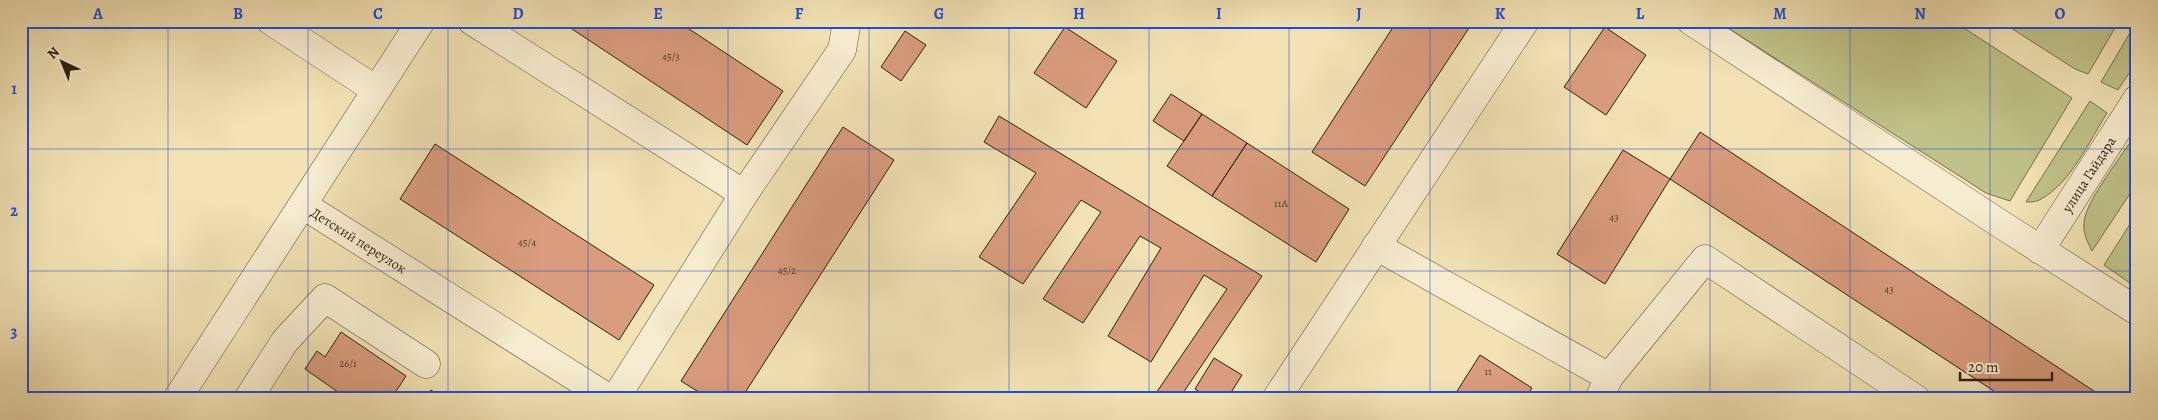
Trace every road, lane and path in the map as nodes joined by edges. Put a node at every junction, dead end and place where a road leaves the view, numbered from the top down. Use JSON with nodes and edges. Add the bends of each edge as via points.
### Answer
{"nodes":[{"id":1,"x":271,"y":21,"type":"edge"},
{"id":2,"x":421,"y":21,"type":"edge"},
{"id":3,"x":472,"y":21,"type":"edge"},
{"id":4,"x":846,"y":21,"type":"edge"},
{"id":5,"x":1525,"y":21,"type":"edge"},
{"id":6,"x":1691,"y":21,"type":"edge"},
{"id":7,"x":376,"y":90,"type":"junction"},
{"id":8,"x":2137,"y":99,"type":"edge"},
{"id":9,"x":744,"y":194,"type":"junction"},
{"id":10,"x":302,"y":205,"type":"junction"},
{"id":11,"x":1376,"y":246,"type":"junction"},
{"id":12,"x":2040,"y":250,"type":"junction"},
{"id":13,"x":2137,"y":311,"type":"edge"},
{"id":14,"x":426,"y":364,"type":"dead end"},
{"id":15,"x":1604,"y":388,"type":"edge"},
{"id":16,"x":178,"y":399,"type":"edge"},
{"id":17,"x":248,"y":399,"type":"edge"},
{"id":18,"x":610,"y":399,"type":"edge"},
{"id":19,"x":615,"y":399,"type":"edge"},
{"id":20,"x":1276,"y":399,"type":"edge"},
{"id":21,"x":1916,"y":399,"type":"edge"}],
"edges":[{"from":1,"to":7,"type":"street"},
{"from":2,"to":7,"type":"street"},
{"from":3,"to":9,"type":"street"},
{"from":4,"to":9,"type":"street","via":[[842,50]]},
{"from":5,"to":11,"type":"street"},
{"from":6,"to":12,"type":"street"},
{"from":7,"to":10,"type":"street"},
{"from":8,"to":12,"type":"street","name":"улица Гайдара"},
{"from":9,"to":19,"type":"street"},
{"from":10,"to":16,"type":"street","name":"Детский переулок"},
{"from":10,"to":18,"type":"street","name":"Детский переулок"},
{"from":11,"to":15,"type":"street"},
{"from":11,"to":20,"type":"street"},
{"from":12,"to":13,"type":"street"},
{"from":14,"to":17,"type":"street","via":[[325,298],[285,341]]},
{"from":15,"to":21,"type":"street","via":[[1705,259]]}]}
